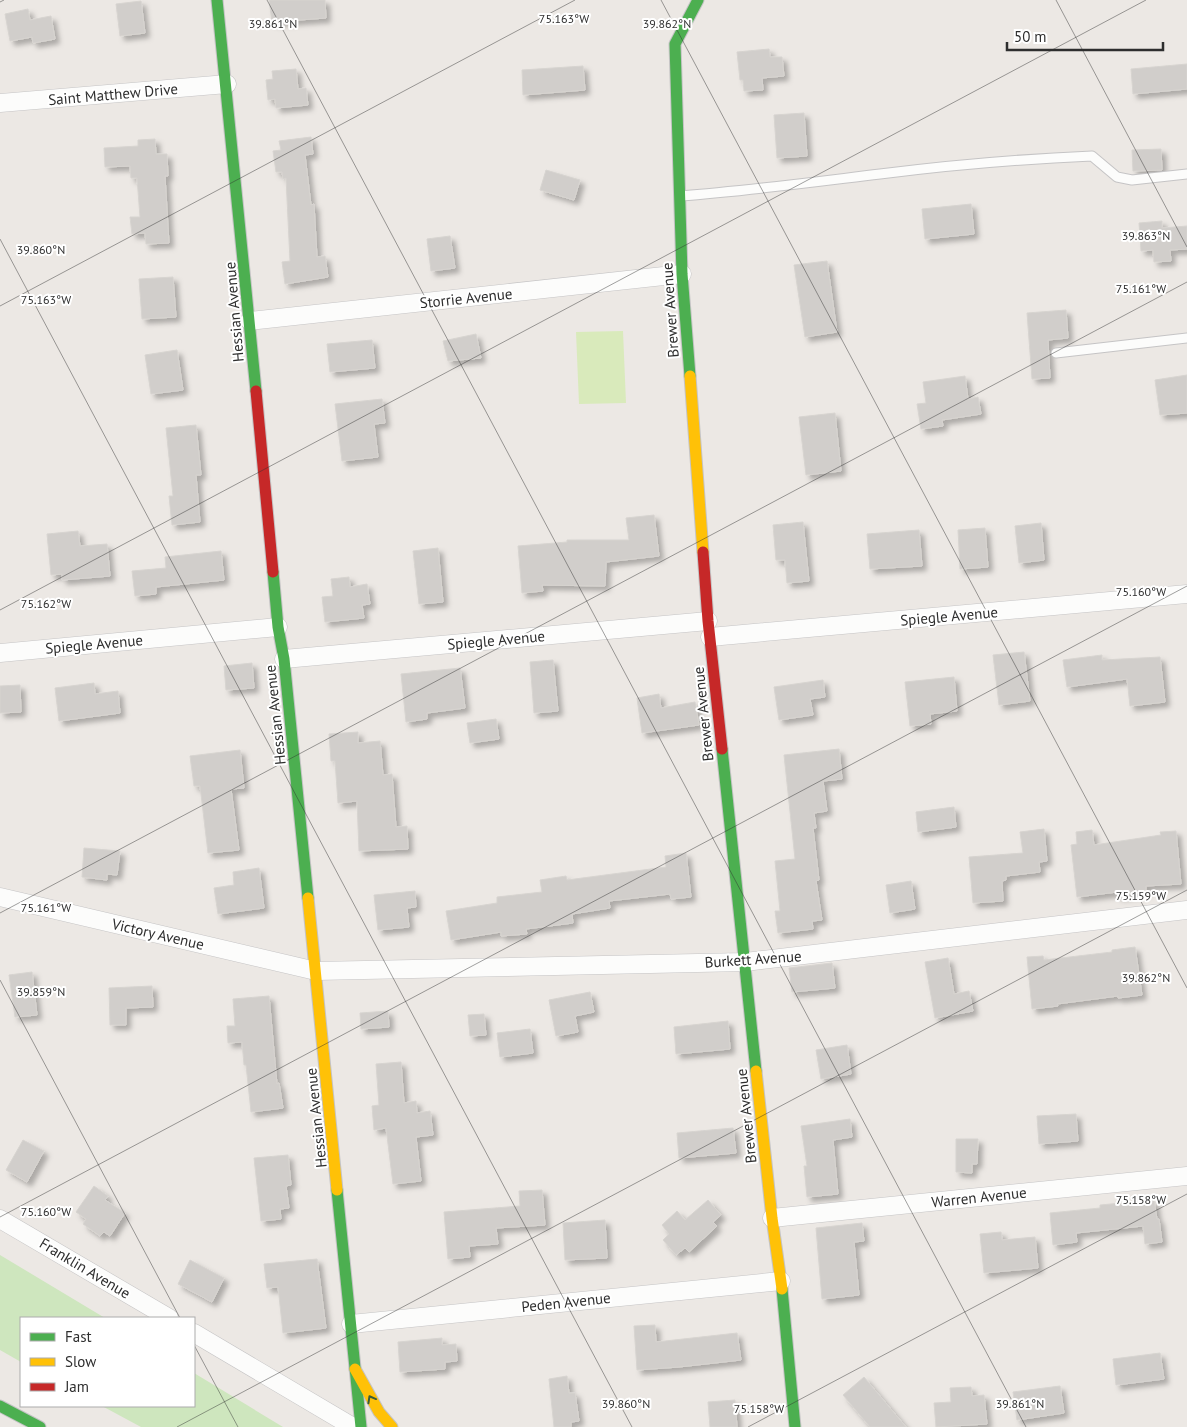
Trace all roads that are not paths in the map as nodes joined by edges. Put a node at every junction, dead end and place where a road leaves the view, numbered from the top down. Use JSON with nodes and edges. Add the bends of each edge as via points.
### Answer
{"nodes":[{"id":1,"x":217,"y":0,"type":"edge"},
{"id":2,"x":698,"y":0,"type":"edge"},
{"id":3,"x":226,"y":84,"type":"junction"},
{"id":4,"x":0,"y":103,"type":"edge"},
{"id":5,"x":1187,"y":174,"type":"edge"},
{"id":6,"x":680,"y":196,"type":"junction"},
{"id":7,"x":682,"y":274,"type":"junction"},
{"id":8,"x":250,"y":321,"type":"junction"},
{"id":9,"x":1187,"y":338,"type":"edge"},
{"id":10,"x":1056,"y":353,"type":"dead end"},
{"id":11,"x":1187,"y":594,"type":"edge"},
{"id":12,"x":278,"y":627,"type":"junction"},
{"id":13,"x":709,"y":629,"type":"junction"},
{"id":14,"x":0,"y":653,"type":"edge"},
{"id":15,"x":284,"y":659,"type":"junction"},
{"id":16,"x":0,"y":897,"type":"edge"},
{"id":17,"x":1187,"y":910,"type":"edge"},
{"id":18,"x":745,"y":962,"type":"junction"},
{"id":19,"x":316,"y":971,"type":"junction"},
{"id":20,"x":1187,"y":1176,"type":"edge"},
{"id":21,"x":772,"y":1218,"type":"junction"},
{"id":22,"x":0,"y":1219,"type":"edge"},
{"id":23,"x":781,"y":1281,"type":"junction"},
{"id":24,"x":167,"y":1317,"type":"edge"},
{"id":25,"x":351,"y":1324,"type":"junction"},
{"id":26,"x":195,"y":1334,"type":"edge"},
{"id":27,"x":355,"y":1369,"type":"junction"},
{"id":28,"x":0,"y":1406,"type":"edge"},
{"id":29,"x":40,"y":1427,"type":"edge"},
{"id":30,"x":354,"y":1427,"type":"edge"},
{"id":31,"x":361,"y":1427,"type":"edge"},
{"id":32,"x":392,"y":1427,"type":"edge"},
{"id":33,"x":795,"y":1427,"type":"edge"}],
"edges":[{"from":1,"to":3,"type":"main road","name":"Hessian Avenue"},
{"from":2,"to":6,"type":"main road","name":"Brewer Avenue","via":[[675,44]]},
{"from":3,"to":4,"type":"street","name":"Saint Matthew Drive"},
{"from":3,"to":8,"type":"main road","name":"Hessian Avenue"},
{"from":5,"to":6,"type":"lane","via":[[1132,180],[1117,177],[1092,156]]},
{"from":6,"to":7,"type":"main road","name":"Brewer Avenue"},
{"from":7,"to":8,"type":"street","name":"Storrie Avenue"},
{"from":7,"to":13,"type":"main road","name":"Brewer Avenue"},
{"from":8,"to":12,"type":"main road","name":"Hessian Avenue"},
{"from":9,"to":10,"type":"lane"},
{"from":11,"to":13,"type":"street","name":"Spiegle Avenue"},
{"from":12,"to":14,"type":"street","name":"Spiegle Avenue"},
{"from":12,"to":15,"type":"main road","name":"Hessian Avenue"},
{"from":13,"to":15,"type":"street","name":"Spiegle Avenue"},
{"from":13,"to":18,"type":"main road","name":"Brewer Avenue"},
{"from":15,"to":19,"type":"main road","name":"Hessian Avenue"},
{"from":16,"to":19,"type":"street","name":"Victory Avenue"},
{"from":17,"to":18,"type":"street","name":"Burkett Avenue"},
{"from":18,"to":19,"type":"street","name":"Burkett Avenue"},
{"from":18,"to":21,"type":"main road","name":"Brewer Avenue"},
{"from":19,"to":25,"type":"main road","name":"Hessian Avenue"},
{"from":20,"to":21,"type":"street","name":"Warren Avenue"},
{"from":21,"to":23,"type":"main road","name":"Brewer Avenue"},
{"from":22,"to":24,"type":"street","name":"Franklin Avenue"},
{"from":23,"to":25,"type":"street","name":"Peden Avenue"},
{"from":23,"to":33,"type":"main road","name":"Brewer Avenue"},
{"from":25,"to":27,"type":"main road","name":"Hessian Avenue"},
{"from":26,"to":30,"type":"street"},
{"from":27,"to":31,"type":"main road","name":"Hessian Avenue"},
{"from":32,"to":27,"type":"main road","one_way":true,"via":[[378,1412]]},
{"from":28,"to":29,"type":"main road"}]}
